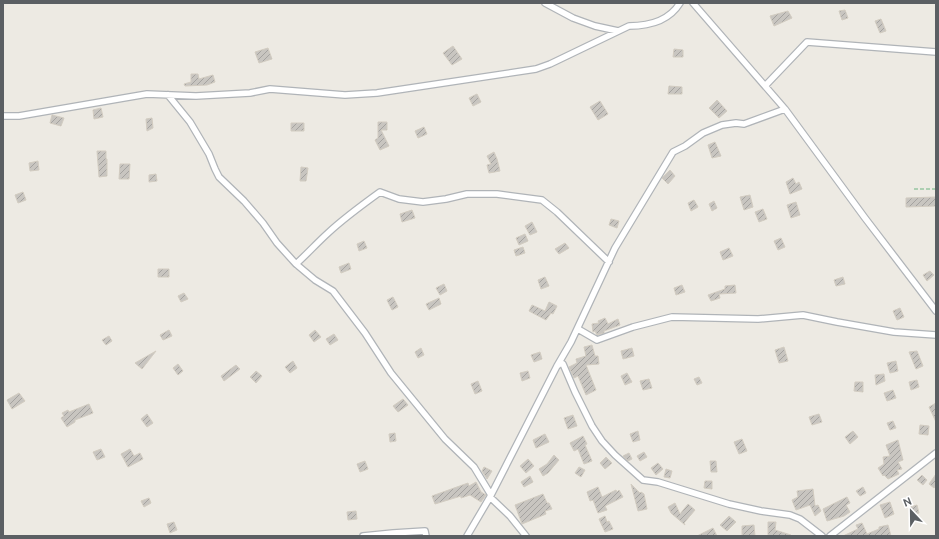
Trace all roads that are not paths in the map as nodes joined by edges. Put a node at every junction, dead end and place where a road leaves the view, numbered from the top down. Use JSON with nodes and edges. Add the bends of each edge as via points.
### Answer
{"nodes":[{"id":1,"x":545,"y":3,"type":"edge"},
{"id":2,"x":680,"y":3,"type":"edge"},
{"id":3,"x":693,"y":3,"type":"edge"},
{"id":4,"x":618,"y":31,"type":"junction"},
{"id":5,"x":936,"y":52,"type":"edge"},
{"id":6,"x":765,"y":86,"type":"junction"},
{"id":7,"x":168,"y":95,"type":"junction"},
{"id":8,"x":785,"y":109,"type":"junction"},
{"id":9,"x":3,"y":116,"type":"edge"},
{"id":10,"x":609,"y":262,"type":"junction"},
{"id":11,"x":296,"y":264,"type":"junction"},
{"id":12,"x":936,"y":311,"type":"edge"},
{"id":13,"x":578,"y":329,"type":"junction"},
{"id":14,"x":936,"y":335,"type":"edge"},
{"id":15,"x":557,"y":366,"type":"junction"},
{"id":16,"x":936,"y":453,"type":"edge"},
{"id":17,"x":491,"y":496,"type":"junction"},
{"id":18,"x":363,"y":536,"type":"edge"},
{"id":19,"x":426,"y":536,"type":"edge"},
{"id":20,"x":467,"y":536,"type":"edge"},
{"id":21,"x":526,"y":536,"type":"edge"},
{"id":22,"x":822,"y":536,"type":"edge"},
{"id":23,"x":830,"y":536,"type":"edge"}],
"edges":[{"from":1,"to":4,"type":"street","via":[[573,18]]},
{"from":2,"to":4,"type":"street","via":[[660,21],[642,26],[629,26]]},
{"from":3,"to":6,"type":"street"},
{"from":4,"to":7,"type":"street","via":[[536,69],[384,92],[345,95],[270,90],[196,96]]},
{"from":5,"to":6,"type":"street","via":[[807,42]]},
{"from":6,"to":8,"type":"street"},
{"from":7,"to":9,"type":"street","via":[[147,94],[19,116]]},
{"from":7,"to":11,"type":"street","via":[[190,122],[219,177],[244,201]]},
{"from":8,"to":10,"type":"street","via":[[744,124],[722,125],[703,133],[673,152]]},
{"from":8,"to":12,"type":"street"},
{"from":10,"to":11,"type":"street","via":[[542,200],[497,194],[467,194],[423,202],[399,199],[380,192],[348,216]]},
{"from":10,"to":13,"type":"street"},
{"from":11,"to":17,"type":"street","via":[[333,291],[391,373],[445,440],[474,467]]},
{"from":13,"to":14,"type":"street","via":[[597,340],[672,316],[758,319],[804,315],[894,332]]},
{"from":13,"to":15,"type":"street"},
{"from":15,"to":17,"type":"street"},
{"from":15,"to":22,"type":"street","via":[[563,364],[592,426],[602,441],[643,480],[658,482],[729,504],[790,515],[800,519]]},
{"from":16,"to":23,"type":"street"},
{"from":17,"to":20,"type":"street"},
{"from":17,"to":21,"type":"street"},
{"from":18,"to":19,"type":"street","via":[[425,531]]}]}
